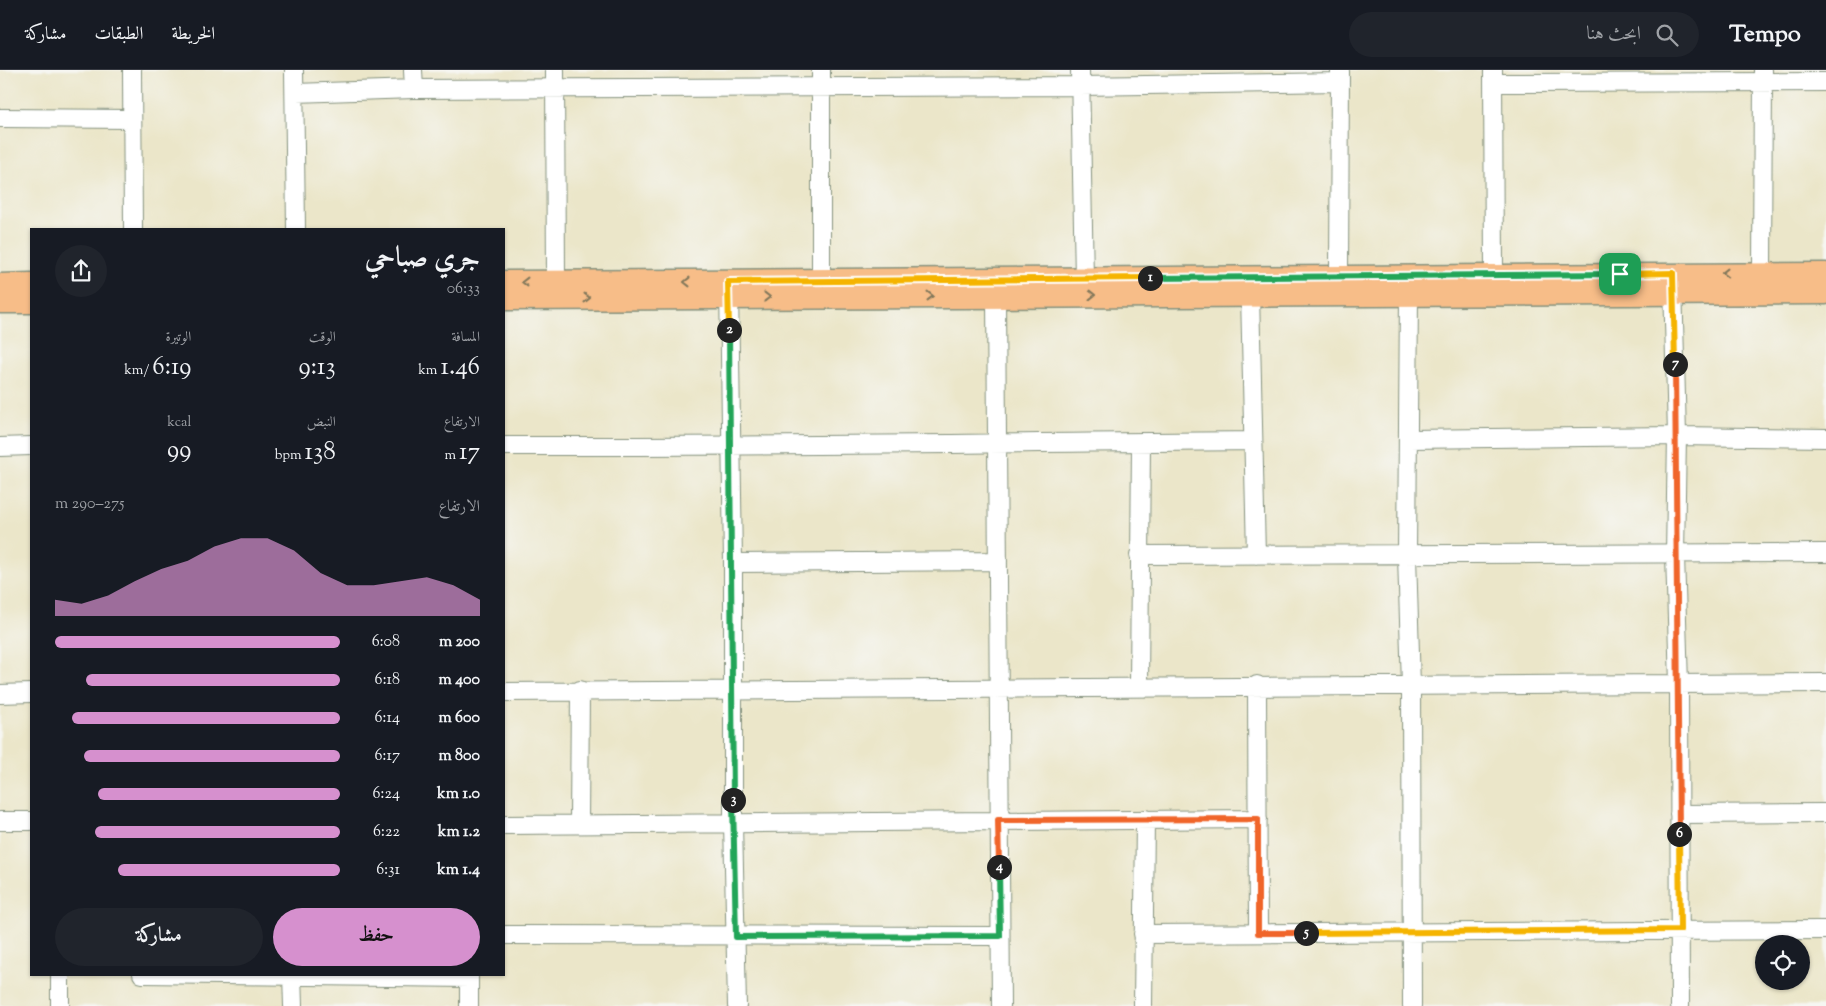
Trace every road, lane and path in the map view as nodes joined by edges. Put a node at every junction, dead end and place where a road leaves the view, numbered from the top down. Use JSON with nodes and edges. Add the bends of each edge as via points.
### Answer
{"nodes":[{"id":1,"x":132,"y":70,"type":"edge"},
{"id":2,"x":294,"y":70,"type":"edge"},
{"id":3,"x":413,"y":70,"type":"edge"},
{"id":4,"x":555,"y":70,"type":"edge"},
{"id":5,"x":821,"y":70,"type":"edge"},
{"id":6,"x":1225,"y":76,"type":"edge"},
{"id":7,"x":1340,"y":76,"type":"edge"},
{"id":8,"x":1763,"y":76,"type":"edge"},
{"id":9,"x":1493,"y":77,"type":"edge"},
{"id":10,"x":1080,"y":78,"type":"edge"},
{"id":11,"x":1826,"y":82,"type":"edge"},
{"id":12,"x":822,"y":88,"type":"junction"},
{"id":13,"x":414,"y":89,"type":"junction"},
{"id":14,"x":555,"y":89,"type":"junction"},
{"id":15,"x":295,"y":93,"type":"junction"},
{"id":16,"x":0,"y":118,"type":"edge"},
{"id":17,"x":132,"y":119,"type":"junction"},
{"id":18,"x":133,"y":228,"type":"edge"},
{"id":19,"x":296,"y":228,"type":"edge"},
{"id":20,"x":1762,"y":273,"type":"junction"},
{"id":21,"x":1494,"y":274,"type":"junction"},
{"id":22,"x":1826,"y":274,"type":"edge"},
{"id":23,"x":1339,"y":276,"type":"junction"},
{"id":24,"x":1084,"y":279,"type":"junction"},
{"id":25,"x":821,"y":281,"type":"junction"},
{"id":26,"x":505,"y":282,"type":"edge"},
{"id":27,"x":556,"y":282,"type":"junction"},
{"id":28,"x":0,"y":284,"type":"edge"},
{"id":29,"x":30,"y":284,"type":"edge"},
{"id":30,"x":1673,"y":284,"type":"junction"},
{"id":31,"x":729,"y":289,"type":"junction"},
{"id":32,"x":1826,"y":293,"type":"edge"},
{"id":33,"x":1250,"y":294,"type":"junction"},
{"id":34,"x":1408,"y":294,"type":"junction"},
{"id":35,"x":996,"y":296,"type":"junction"},
{"id":36,"x":505,"y":299,"type":"edge"},
{"id":37,"x":0,"y":302,"type":"edge"},
{"id":38,"x":30,"y":302,"type":"edge"},
{"id":39,"x":1677,"y":436,"type":"junction"},
{"id":40,"x":1826,"y":438,"type":"edge"},
{"id":41,"x":1409,"y":439,"type":"junction"},
{"id":42,"x":1253,"y":441,"type":"junction"},
{"id":43,"x":998,"y":442,"type":"junction"},
{"id":44,"x":1141,"y":442,"type":"junction"},
{"id":45,"x":30,"y":446,"type":"edge"},
{"id":46,"x":505,"y":446,"type":"edge"},
{"id":47,"x":731,"y":446,"type":"junction"},
{"id":48,"x":0,"y":447,"type":"edge"},
{"id":49,"x":1826,"y":553,"type":"edge"},
{"id":50,"x":1139,"y":555,"type":"junction"},
{"id":51,"x":1256,"y":555,"type":"junction"},
{"id":52,"x":1675,"y":555,"type":"junction"},
{"id":53,"x":1407,"y":556,"type":"junction"},
{"id":54,"x":998,"y":561,"type":"junction"},
{"id":55,"x":733,"y":563,"type":"junction"},
{"id":56,"x":1826,"y":683,"type":"edge"},
{"id":57,"x":1679,"y":684,"type":"junction"},
{"id":58,"x":1256,"y":685,"type":"junction"},
{"id":59,"x":1411,"y":686,"type":"junction"},
{"id":60,"x":1139,"y":687,"type":"junction"},
{"id":61,"x":733,"y":688,"type":"junction"},
{"id":62,"x":997,"y":689,"type":"junction"},
{"id":63,"x":580,"y":690,"type":"junction"},
{"id":64,"x":505,"y":692,"type":"edge"},
{"id":65,"x":30,"y":693,"type":"edge"},
{"id":66,"x":0,"y":694,"type":"edge"},
{"id":67,"x":1826,"y":813,"type":"edge"},
{"id":68,"x":1679,"y":814,"type":"junction"},
{"id":69,"x":1144,"y":819,"type":"junction"},
{"id":70,"x":1258,"y":819,"type":"junction"},
{"id":71,"x":998,"y":820,"type":"junction"},
{"id":72,"x":0,"y":821,"type":"edge"},
{"id":73,"x":30,"y":821,"type":"edge"},
{"id":74,"x":733,"y":822,"type":"junction"},
{"id":75,"x":579,"y":824,"type":"junction"},
{"id":76,"x":505,"y":825,"type":"edge"},
{"id":77,"x":1680,"y":930,"type":"junction"},
{"id":78,"x":1826,"y":930,"type":"edge"},
{"id":79,"x":1412,"y":932,"type":"junction"},
{"id":80,"x":1258,"y":933,"type":"junction"},
{"id":81,"x":1143,"y":934,"type":"junction"},
{"id":82,"x":505,"y":935,"type":"edge"},
{"id":83,"x":1000,"y":936,"type":"junction"},
{"id":84,"x":736,"y":937,"type":"junction"},
{"id":85,"x":60,"y":976,"type":"edge"},
{"id":86,"x":292,"y":976,"type":"edge"},
{"id":87,"x":469,"y":976,"type":"edge"},
{"id":88,"x":60,"y":1006,"type":"edge"},
{"id":89,"x":293,"y":1006,"type":"edge"},
{"id":90,"x":469,"y":1006,"type":"edge"},
{"id":91,"x":737,"y":1006,"type":"edge"},
{"id":92,"x":1001,"y":1006,"type":"edge"},
{"id":93,"x":1143,"y":1006,"type":"edge"},
{"id":94,"x":1412,"y":1006,"type":"edge"},
{"id":95,"x":1680,"y":1006,"type":"edge"}],
"edges":[{"from":1,"to":17,"type":"street"},
{"from":2,"to":15,"type":"street"},
{"from":3,"to":13,"type":"street"},
{"from":4,"to":14,"type":"street"},
{"from":5,"to":12,"type":"street"},
{"from":6,"to":7,"type":"street"},
{"from":6,"to":10,"type":"street"},
{"from":7,"to":23,"type":"street"},
{"from":8,"to":9,"type":"street"},
{"from":8,"to":11,"type":"street"},
{"from":8,"to":20,"type":"street"},
{"from":9,"to":21,"type":"street"},
{"from":10,"to":12,"type":"street"},
{"from":10,"to":24,"type":"street"},
{"from":12,"to":14,"type":"street"},
{"from":12,"to":25,"type":"street"},
{"from":13,"to":14,"type":"street"},
{"from":13,"to":15,"type":"street"},
{"from":14,"to":27,"type":"street"},
{"from":15,"to":19,"type":"street"},
{"from":16,"to":17,"type":"street"},
{"from":17,"to":18,"type":"street"},
{"from":20,"to":22,"type":"main road"},
{"from":20,"to":30,"type":"main road","one_way":true},
{"from":21,"to":23,"type":"main road"},
{"from":21,"to":30,"type":"main road"},
{"from":23,"to":24,"type":"main road"},
{"from":24,"to":25,"type":"main road"},
{"from":25,"to":31,"type":"main road"},
{"from":27,"to":26,"type":"main road","one_way":true},
{"from":31,"to":27,"type":"main road","one_way":true},
{"from":28,"to":29,"type":"main road"},
{"from":30,"to":32,"type":"main road"},
{"from":30,"to":34,"type":"main road"},
{"from":30,"to":39,"type":"street"},
{"from":31,"to":35,"type":"main road","one_way":true},
{"from":36,"to":31,"type":"main road","one_way":true},
{"from":31,"to":47,"type":"street"},
{"from":33,"to":34,"type":"main road"},
{"from":35,"to":33,"type":"main road","one_way":true},
{"from":33,"to":42,"type":"street"},
{"from":34,"to":41,"type":"street"},
{"from":35,"to":43,"type":"street"},
{"from":37,"to":38,"type":"main road"},
{"from":39,"to":40,"type":"street"},
{"from":39,"to":41,"type":"street"},
{"from":39,"to":52,"type":"street"},
{"from":41,"to":53,"type":"street"},
{"from":42,"to":44,"type":"street"},
{"from":42,"to":51,"type":"street"},
{"from":43,"to":44,"type":"street"},
{"from":43,"to":47,"type":"street"},
{"from":43,"to":54,"type":"street"},
{"from":44,"to":50,"type":"street"},
{"from":45,"to":48,"type":"street"},
{"from":46,"to":47,"type":"street"},
{"from":47,"to":55,"type":"street"},
{"from":49,"to":52,"type":"street"},
{"from":50,"to":51,"type":"street"},
{"from":50,"to":60,"type":"street"},
{"from":51,"to":53,"type":"street"},
{"from":52,"to":53,"type":"street"},
{"from":52,"to":57,"type":"street"},
{"from":53,"to":59,"type":"street"},
{"from":54,"to":55,"type":"street"},
{"from":54,"to":62,"type":"street"},
{"from":55,"to":61,"type":"street"},
{"from":56,"to":57,"type":"street"},
{"from":57,"to":59,"type":"street"},
{"from":57,"to":68,"type":"street"},
{"from":58,"to":59,"type":"street"},
{"from":58,"to":60,"type":"street"},
{"from":58,"to":70,"type":"street"},
{"from":59,"to":79,"type":"street"},
{"from":60,"to":62,"type":"street"},
{"from":61,"to":62,"type":"street"},
{"from":61,"to":63,"type":"street"},
{"from":61,"to":74,"type":"street"},
{"from":62,"to":71,"type":"street"},
{"from":63,"to":64,"type":"street"},
{"from":63,"to":75,"type":"street"},
{"from":65,"to":66,"type":"street"},
{"from":67,"to":68,"type":"street"},
{"from":68,"to":77,"type":"street"},
{"from":69,"to":70,"type":"street"},
{"from":69,"to":71,"type":"street"},
{"from":69,"to":81,"type":"street"},
{"from":70,"to":80,"type":"street"},
{"from":71,"to":74,"type":"street"},
{"from":71,"to":83,"type":"street"},
{"from":72,"to":73,"type":"street"},
{"from":74,"to":75,"type":"street"},
{"from":74,"to":84,"type":"street"},
{"from":75,"to":76,"type":"street"},
{"from":77,"to":78,"type":"street"},
{"from":77,"to":79,"type":"street"},
{"from":77,"to":95,"type":"street"},
{"from":79,"to":80,"type":"street"},
{"from":79,"to":94,"type":"street"},
{"from":80,"to":81,"type":"street"},
{"from":81,"to":93,"type":"street"},
{"from":82,"to":84,"type":"street"},
{"from":83,"to":84,"type":"street"},
{"from":83,"to":92,"type":"street"},
{"from":84,"to":91,"type":"street"},
{"from":85,"to":88,"type":"street"},
{"from":86,"to":89,"type":"street"},
{"from":87,"to":90,"type":"street"}]}
